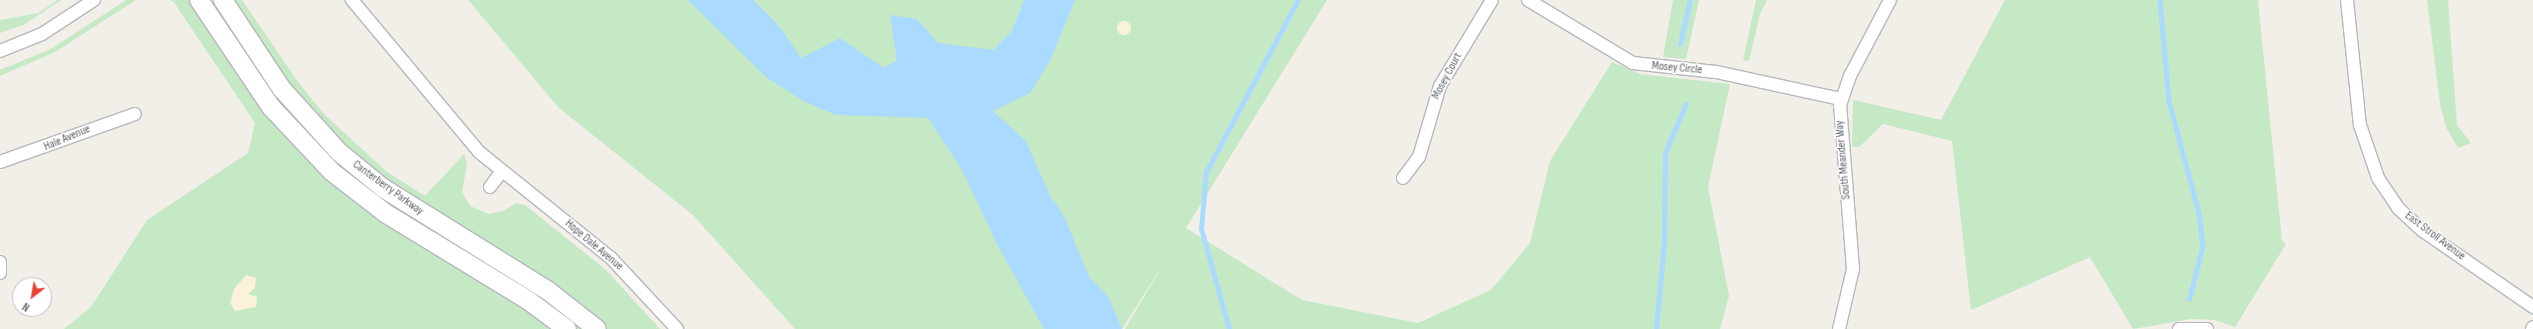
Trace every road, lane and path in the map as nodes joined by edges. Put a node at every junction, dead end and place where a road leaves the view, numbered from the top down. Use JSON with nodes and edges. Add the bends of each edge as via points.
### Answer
{"nodes":[{"id":1,"x":94,"y":0,"type":"edge"},
{"id":2,"x":199,"y":0,"type":"edge"},
{"id":3,"x":223,"y":0,"type":"edge"},
{"id":4,"x":352,"y":0,"type":"edge"},
{"id":5,"x":1492,"y":0,"type":"edge"},
{"id":6,"x":1528,"y":0,"type":"edge"},
{"id":7,"x":1890,"y":0,"type":"edge"},
{"id":8,"x":2347,"y":0,"type":"edge"},
{"id":9,"x":0,"y":51,"type":"edge"},
{"id":10,"x":1841,"y":99,"type":"junction"},
{"id":11,"x":135,"y":114,"type":"dead end"},
{"id":12,"x":0,"y":162,"type":"edge"},
{"id":13,"x":502,"y":171,"type":"junction"},
{"id":14,"x":1403,"y":178,"type":"dead end"},
{"id":15,"x":490,"y":187,"type":"dead end"},
{"id":16,"x":2533,"y":307,"type":"edge"},
{"id":17,"x":567,"y":329,"type":"edge"},
{"id":18,"x":597,"y":329,"type":"edge"},
{"id":19,"x":676,"y":329,"type":"edge"},
{"id":20,"x":1839,"y":329,"type":"edge"},
{"id":21,"x":2179,"y":329,"type":"edge"},
{"id":22,"x":2207,"y":329,"type":"edge"}],
"edges":[{"from":1,"to":9,"type":"street","via":[[42,34]]},
{"from":2,"to":17,"type":"street","name":"Canterberry Parkway","via":[[271,107],[332,172],[385,213],[529,301]]},
{"from":3,"to":18,"type":"street","name":"Canterberry Parkway","via":[[282,89],[339,152],[383,188],[547,290]]},
{"from":4,"to":13,"type":"street","name":"Hope Dale Avenue","via":[[479,152]]},
{"from":5,"to":14,"type":"street","name":"Mosey Court","via":[[1440,86],[1419,157]]},
{"from":6,"to":10,"type":"street","name":"Mosey Circle","via":[[1633,63],[1716,72]]},
{"from":7,"to":10,"type":"street","name":"South Meander Way"},
{"from":8,"to":16,"type":"street","name":"East Stroll Avenue","via":[[2360,125],[2378,178],[2398,208],[2423,231]]},
{"from":10,"to":20,"type":"street","name":"South Meander Way","via":[[1839,126],[1853,269]]},
{"from":11,"to":12,"type":"street","name":"Hale Avenue"},
{"from":13,"to":15,"type":"street"},
{"from":13,"to":19,"type":"street","name":"Hope Dale Avenue","via":[[611,258]]},
{"from":21,"to":22,"type":"street"}]}
